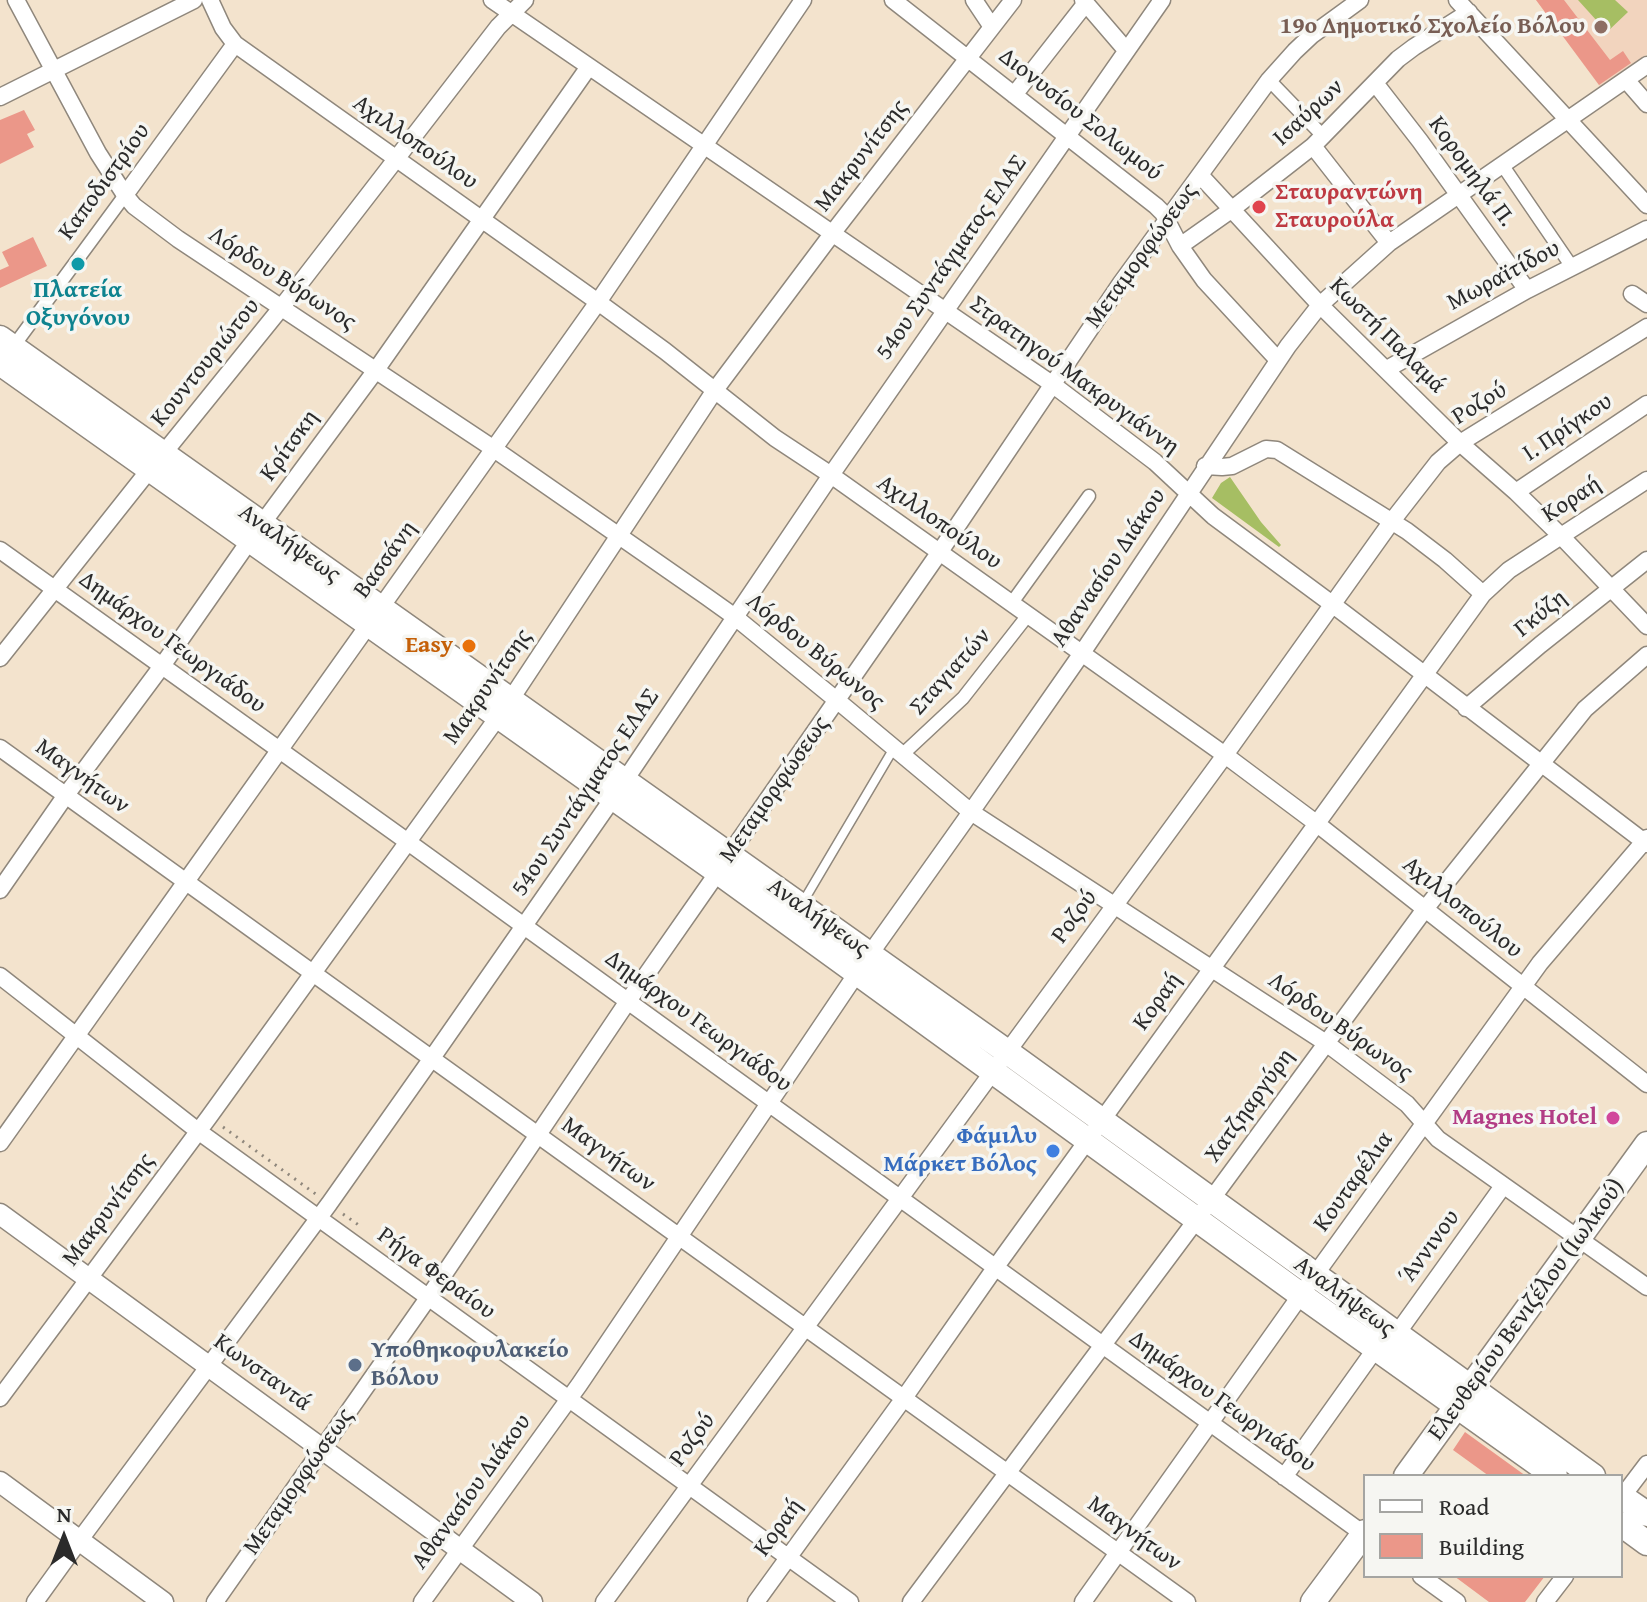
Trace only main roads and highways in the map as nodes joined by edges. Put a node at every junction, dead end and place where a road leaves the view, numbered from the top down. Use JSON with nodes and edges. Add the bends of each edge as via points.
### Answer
{"nodes":[{"id":1,"x":3,"y":355,"type":"edge"},
{"id":2,"x":724,"y":864,"type":"junction"},
{"id":3,"x":863,"y":963,"type":"junction"},
{"id":4,"x":1647,"y":1144,"type":"edge"},
{"id":5,"x":1464,"y":1397,"type":"junction"},
{"id":6,"x":1407,"y":1474,"type":"edge"},
{"id":7,"x":1553,"y":1474,"type":"edge"},
{"id":8,"x":1590,"y":1474,"type":"edge"},
{"id":9,"x":1623,"y":1497,"type":"edge"},
{"id":10,"x":1647,"y":1514,"type":"edge"},
{"id":11,"x":1623,"y":1525,"type":"edge"},
{"id":12,"x":1363,"y":1535,"type":"edge"},
{"id":13,"x":1647,"y":1543,"type":"edge"},
{"id":14,"x":1313,"y":1602,"type":"edge"}],
"edges":[{"from":1,"to":2,"type":"main road","name":"Αναλήψεως"},
{"from":2,"to":3,"type":"main road","name":"Αναλήψεως"},
{"from":2,"to":3,"type":"main road","name":"Αναλήψεως","via":[[801,906]]},
{"from":3,"to":5,"type":"main road","name":"Αναλήψεως"},
{"from":4,"to":5,"type":"main road","name":"Ελευθερίου Βενιζέλου (Ιωλκού)"},
{"from":5,"to":6,"type":"main road","name":"Ελευθερίου Βενιζέλου (Ιωλκού)"},
{"from":5,"to":7,"type":"main road","name":"Αναλήψεως"},
{"from":5,"to":8,"type":"main road","name":"Αναλήψεως"},
{"from":9,"to":10,"type":"main road"},
{"from":11,"to":13,"type":"main road"},
{"from":12,"to":14,"type":"main road"}]}
